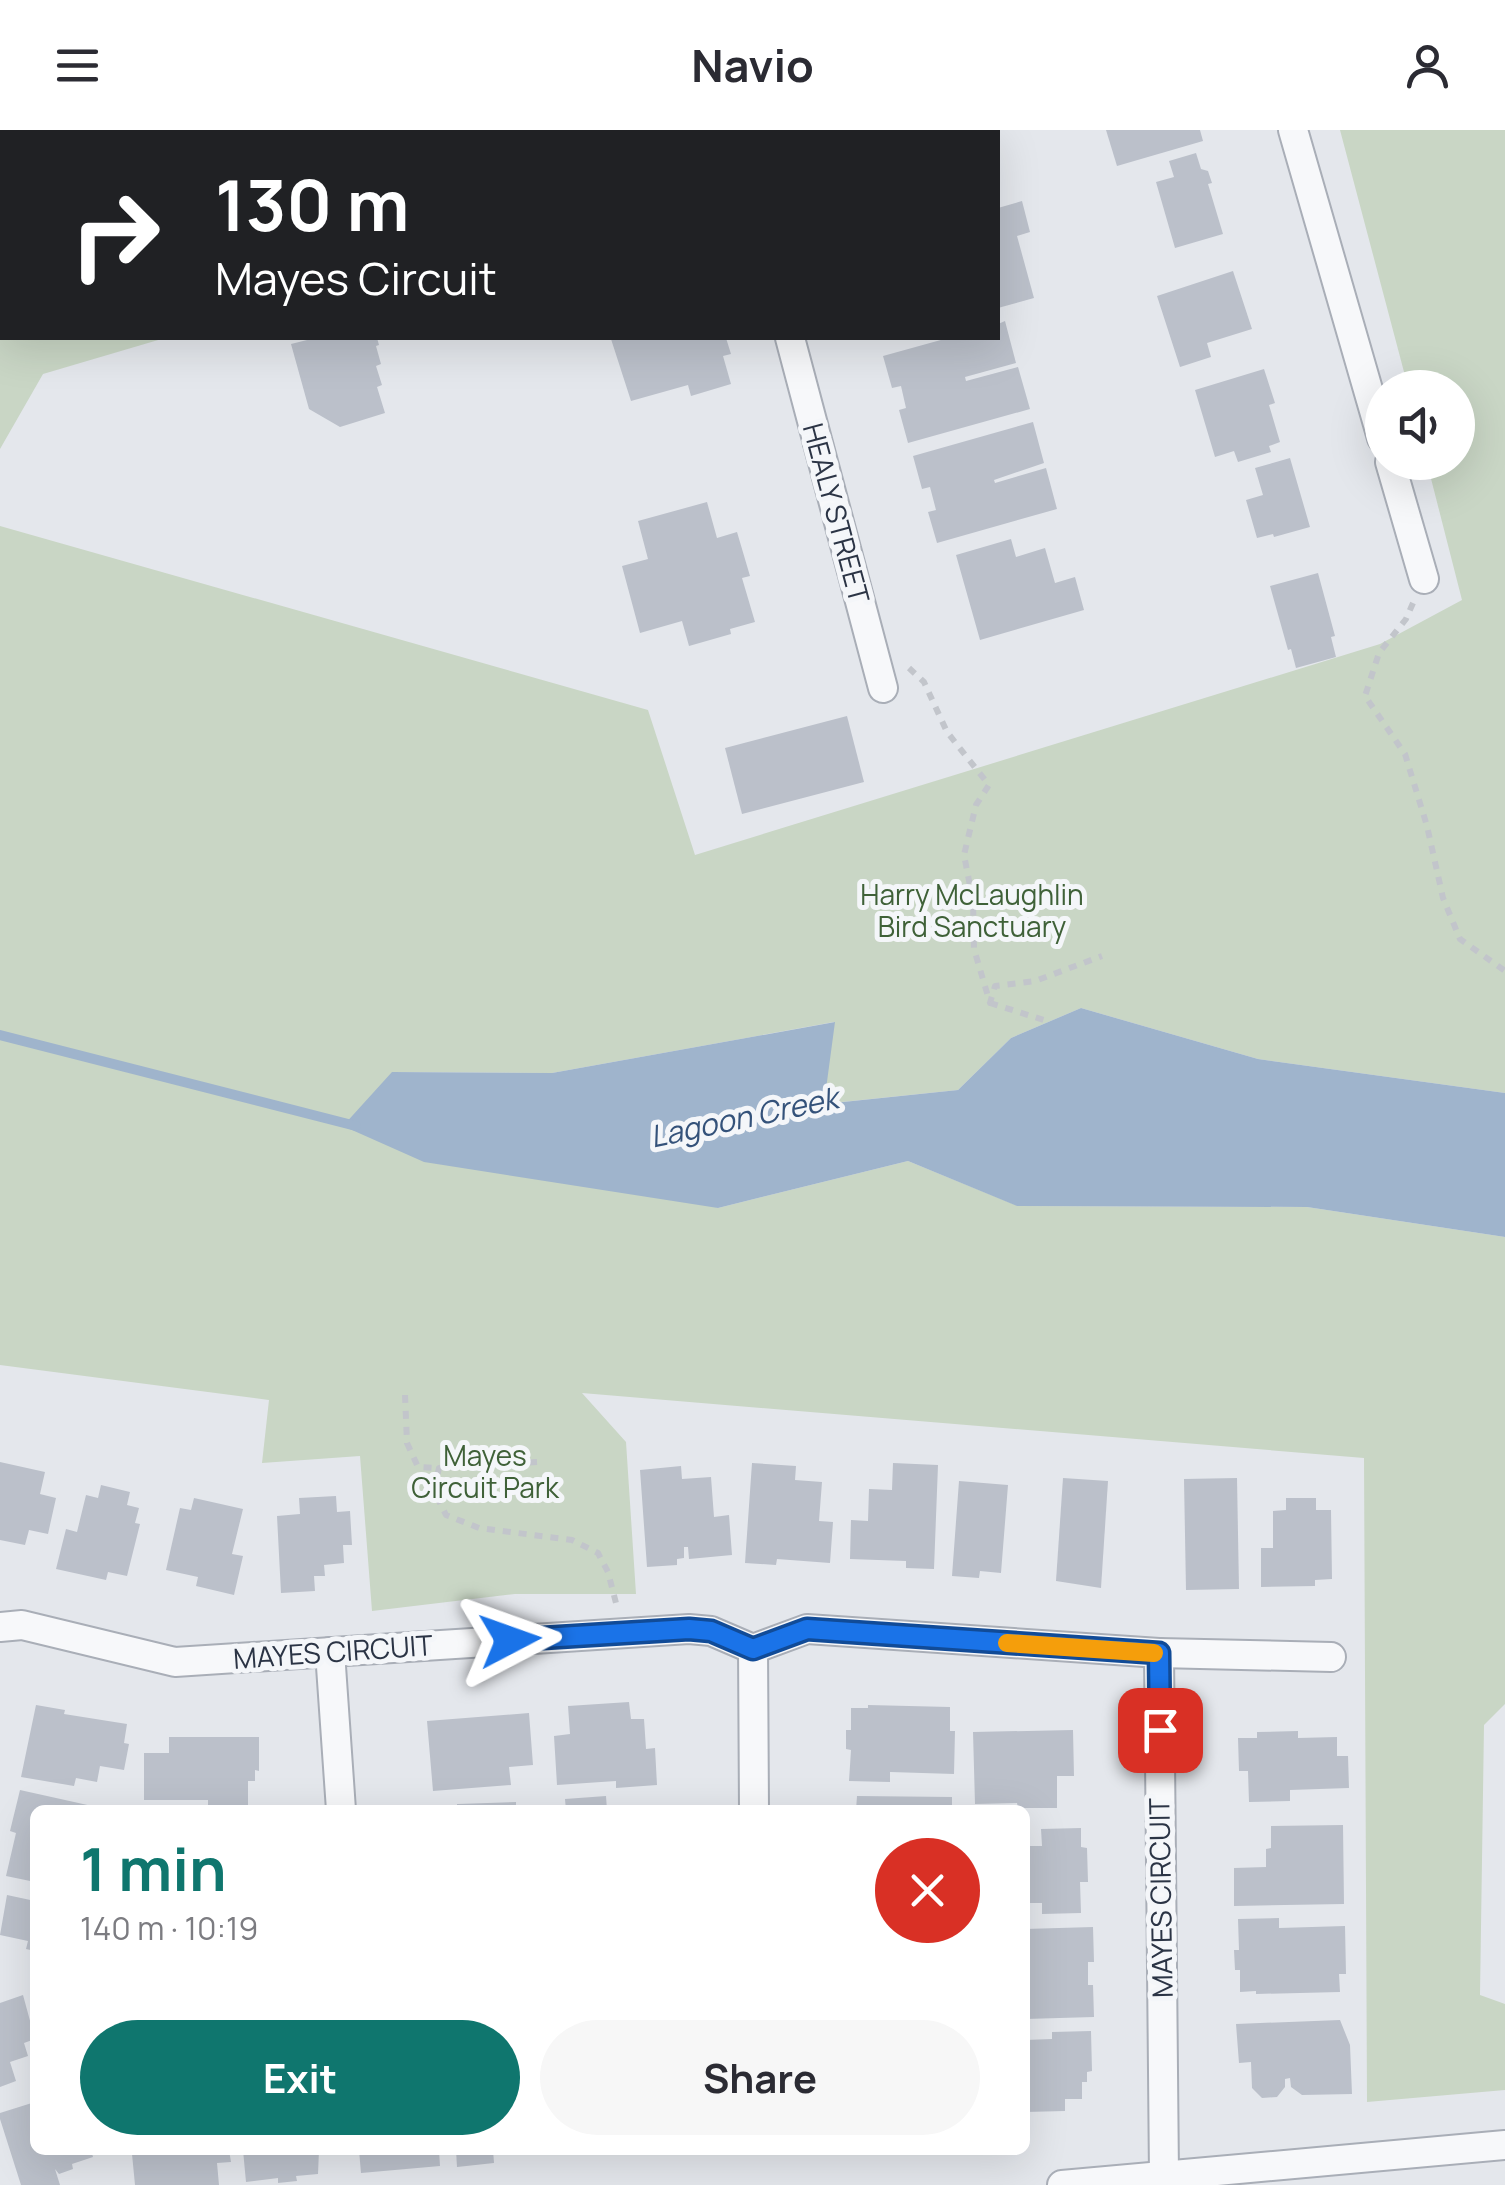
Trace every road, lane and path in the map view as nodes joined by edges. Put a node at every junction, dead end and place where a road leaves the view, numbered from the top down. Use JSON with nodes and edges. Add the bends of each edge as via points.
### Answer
{"nodes":[{"id":1,"x":1292,"y":130,"type":"edge"},
{"id":2,"x":791,"y":340,"type":"edge"},
{"id":3,"x":1365,"y":380,"type":"edge"},
{"id":4,"x":1395,"y":480,"type":"edge"},
{"id":5,"x":1424,"y":579,"type":"joint"},
{"id":6,"x":880,"y":676,"type":"joint"},
{"id":7,"x":1102,"y":956,"type":"dead end"},
{"id":8,"x":1505,"y":970,"type":"edge"},
{"id":9,"x":990,"y":1003,"type":"junction"},
{"id":10,"x":1047,"y":1020,"type":"dead end"},
{"id":11,"x":405,"y":1395,"type":"dead end"},
{"id":12,"x":537,"y":1462,"type":"dead end"},
{"id":13,"x":439,"y":1468,"type":"junction"},
{"id":14,"x":0,"y":1628,"type":"edge"},
{"id":15,"x":619,"y":1634,"type":"junction"},
{"id":16,"x":753,"y":1649,"type":"junction"},
{"id":17,"x":330,"y":1652,"type":"junction"},
{"id":18,"x":1159,"y":1653,"type":"junction"},
{"id":19,"x":1331,"y":1657,"type":"dead end"},
{"id":20,"x":340,"y":1805,"type":"edge"},
{"id":21,"x":754,"y":1805,"type":"edge"},
{"id":22,"x":1505,"y":2145,"type":"edge"},
{"id":23,"x":1164,"y":2176,"type":"junction"},
{"id":24,"x":1062,"y":2185,"type":"edge"}],
"edges":[{"from":1,"to":3,"type":"street"},
{"from":2,"to":6,"type":"street","name":"HEALY STREET"},
{"from":4,"to":5,"type":"street"},
{"from":5,"to":8,"type":"path","via":[[1406,618],[1378,652],[1365,696],[1404,754],[1460,939]]},
{"from":6,"to":9,"type":"path","via":[[899,658],[924,682],[947,732],[990,785],[976,805],[964,854],[974,949]]},
{"from":7,"to":9,"type":"path","via":[[1036,981],[995,986]]},
{"from":9,"to":10,"type":"path"},
{"from":11,"to":13,"type":"path","via":[[407,1443],[418,1467]]},
{"from":12,"to":13,"type":"path"},
{"from":13,"to":15,"type":"path","via":[[434,1491],[446,1515],[478,1528],[572,1540],[598,1553]]},
{"from":14,"to":17,"type":"street","name":"MAYES CIRCUIT","via":[[22,1625],[175,1662]]},
{"from":15,"to":16,"type":"street","name":"MAYES CIRCUIT","via":[[702,1630]]},
{"from":15,"to":17,"type":"street","name":"MAYES CIRCUIT"},
{"from":16,"to":18,"type":"street","via":[[807,1629]]},
{"from":16,"to":21,"type":"street"},
{"from":17,"to":20,"type":"street"},
{"from":18,"to":19,"type":"street"},
{"from":18,"to":23,"type":"street","name":"MAYES CIRCUIT"},
{"from":22,"to":23,"type":"street"},
{"from":23,"to":24,"type":"street"}]}
